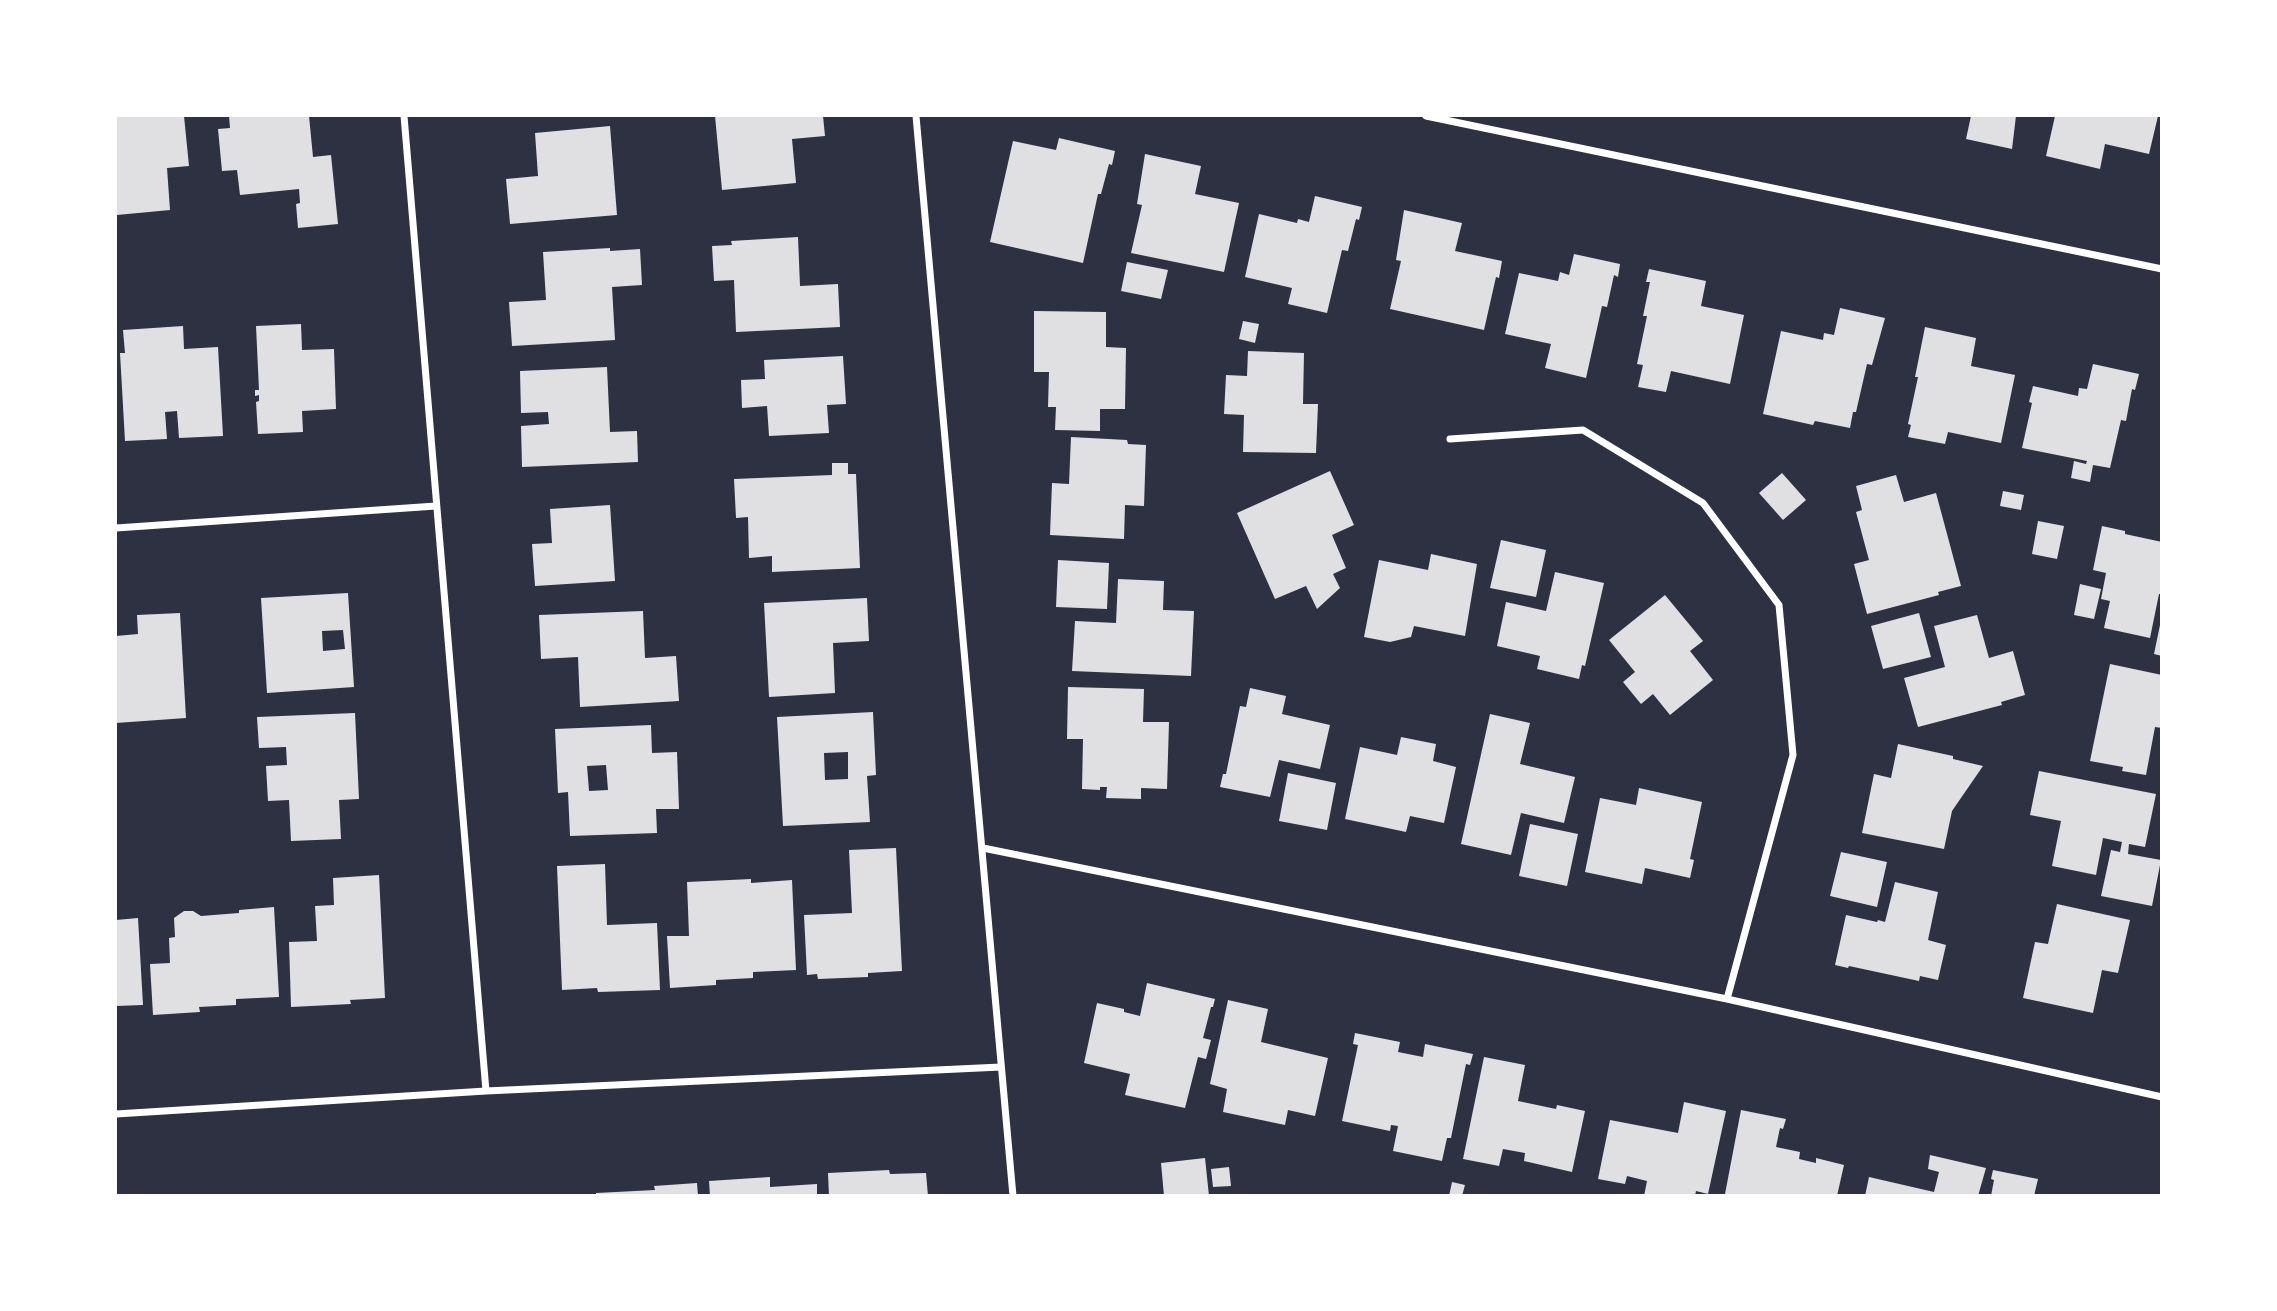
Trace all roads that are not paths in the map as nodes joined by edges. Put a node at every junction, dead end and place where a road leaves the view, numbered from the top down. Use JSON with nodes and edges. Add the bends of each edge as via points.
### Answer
{"nodes":[{"id":1,"x":404,"y":116,"type":"edge"},
{"id":2,"x":916,"y":116,"type":"edge"},
{"id":3,"x":1426,"y":116,"type":"edge"},
{"id":4,"x":2161,"y":269,"type":"edge"},
{"id":5,"x":1450,"y":439,"type":"dead end"},
{"id":6,"x":436,"y":506,"type":"junction"},
{"id":7,"x":116,"y":528,"type":"edge"},
{"id":8,"x":982,"y":848,"type":"junction"},
{"id":9,"x":1727,"y":999,"type":"junction"},
{"id":10,"x":1001,"y":1067,"type":"junction"},
{"id":11,"x":486,"y":1091,"type":"junction"},
{"id":12,"x":2161,"y":1097,"type":"edge"},
{"id":13,"x":116,"y":1114,"type":"edge"},
{"id":14,"x":1013,"y":1195,"type":"edge"}],
"edges":[{"from":1,"to":6,"type":"street"},
{"from":2,"to":8,"type":"street"},
{"from":3,"to":4,"type":"street"},
{"from":5,"to":9,"type":"street","via":[[1583,430],[1703,503],[1779,605],[1793,755]]},
{"from":6,"to":7,"type":"street"},
{"from":6,"to":11,"type":"street"},
{"from":8,"to":9,"type":"street"},
{"from":8,"to":10,"type":"street"},
{"from":9,"to":12,"type":"street"},
{"from":10,"to":11,"type":"street"},
{"from":10,"to":14,"type":"street"},
{"from":11,"to":13,"type":"street"}]}
